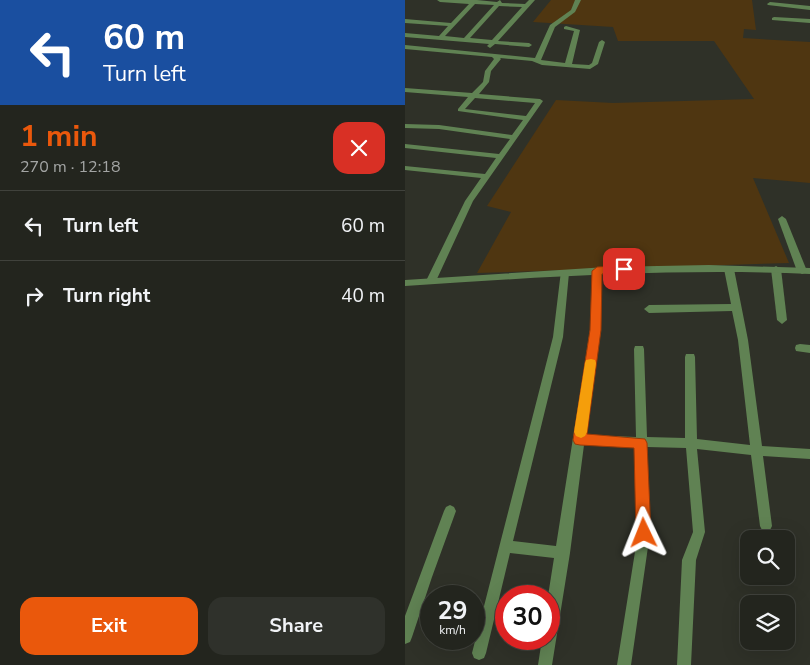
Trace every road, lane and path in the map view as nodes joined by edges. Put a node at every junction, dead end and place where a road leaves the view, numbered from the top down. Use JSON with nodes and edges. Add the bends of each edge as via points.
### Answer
{"nodes":[{"id":1,"x":440,"y":0,"type":"edge"},
{"id":2,"x":531,"y":0,"type":"edge"},
{"id":3,"x":578,"y":0,"type":"edge"},
{"id":4,"x":474,"y":2,"type":"edge"},
{"id":5,"x":500,"y":2,"type":"edge"},
{"id":6,"x":774,"y":3,"type":"edge"},
{"id":7,"x":525,"y":6,"type":"junction"},
{"id":8,"x":810,"y":8,"type":"edge"},
{"id":9,"x":774,"y":19,"type":"dead end"},
{"id":10,"x":810,"y":20,"type":"edge"},
{"id":11,"x":405,"y":22,"type":"edge"},
{"id":12,"x":452,"y":25,"type":"junction"},
{"id":13,"x":566,"y":28,"type":"dead end"},
{"id":14,"x":405,"y":35,"type":"edge"},
{"id":15,"x":440,"y":38,"type":"junction"},
{"id":16,"x":465,"y":40,"type":"junction"},
{"id":17,"x":493,"y":42,"type":"junction"},
{"id":18,"x":602,"y":42,"type":"dead end"},
{"id":19,"x":529,"y":45,"type":"dead end"},
{"id":20,"x":405,"y":47,"type":"edge"},
{"id":21,"x":483,"y":54,"type":"junction"},
{"id":22,"x":493,"y":56,"type":"junction"},
{"id":23,"x":537,"y":61,"type":"junction"},
{"id":24,"x":568,"y":66,"type":"junction"},
{"id":25,"x":405,"y":90,"type":"edge"},
{"id":26,"x":474,"y":96,"type":"junction"},
{"id":27,"x":528,"y":118,"type":"junction"},
{"id":28,"x":405,"y":126,"type":"edge"},
{"id":29,"x":514,"y":137,"type":"junction"},
{"id":30,"x":405,"y":146,"type":"edge"},
{"id":31,"x":501,"y":156,"type":"junction"},
{"id":32,"x":405,"y":168,"type":"edge"},
{"id":33,"x":486,"y":176,"type":"junction"},
{"id":34,"x":782,"y":219,"type":"dead end"},
{"id":35,"x":729,"y":269,"type":"junction"},
{"id":36,"x":776,"y":269,"type":"junction"},
{"id":37,"x":597,"y":271,"type":"junction"},
{"id":38,"x":806,"y":271,"type":"edge"},
{"id":39,"x":564,"y":272,"type":"junction"},
{"id":40,"x":431,"y":281,"type":"junction"},
{"id":41,"x":405,"y":283,"type":"edge"},
{"id":42,"x":737,"y":307,"type":"junction"},
{"id":43,"x":649,"y":309,"type":"dead end"},
{"id":44,"x":782,"y":320,"type":"dead end"},
{"id":45,"x":639,"y":349,"type":"dead end"},
{"id":46,"x":690,"y":357,"type":"dead end"},
{"id":47,"x":580,"y":440,"type":"junction"},
{"id":48,"x":641,"y":443,"type":"junction"},
{"id":49,"x":691,"y":443,"type":"junction"},
{"id":50,"x":757,"y":451,"type":"junction"},
{"id":51,"x":810,"y":454,"type":"edge"},
{"id":52,"x":450,"y":511,"type":"dead end"},
{"id":53,"x":766,"y":526,"type":"dead end"},
{"id":54,"x":505,"y":546,"type":"junction"},
{"id":55,"x":563,"y":553,"type":"junction"},
{"id":56,"x":405,"y":638,"type":"edge"},
{"id":57,"x":479,"y":653,"type":"dead end"},
{"id":58,"x":545,"y":665,"type":"edge"},
{"id":59,"x":624,"y":665,"type":"edge"},
{"id":60,"x":684,"y":665,"type":"edge"}],
"edges":[{"from":1,"to":4,"type":"street"},
{"from":2,"to":7,"type":"street"},
{"from":3,"to":23,"type":"street","via":[[573,11],[552,26]]},
{"from":4,"to":5,"type":"street"},
{"from":4,"to":12,"type":"street"},
{"from":5,"to":7,"type":"street"},
{"from":5,"to":16,"type":"street"},
{"from":6,"to":8,"type":"street"},
{"from":7,"to":17,"type":"street"},
{"from":9,"to":10,"type":"street"},
{"from":11,"to":12,"type":"street"},
{"from":12,"to":15,"type":"street"},
{"from":13,"to":24,"type":"street","via":[[577,30]]},
{"from":14,"to":15,"type":"street"},
{"from":15,"to":16,"type":"street"},
{"from":16,"to":17,"type":"street"},
{"from":17,"to":19,"type":"street"},
{"from":17,"to":21,"type":"street"},
{"from":18,"to":24,"type":"street","via":[[595,66]]},
{"from":20,"to":21,"type":"street"},
{"from":21,"to":22,"type":"street"},
{"from":22,"to":23,"type":"street"},
{"from":22,"to":26,"type":"street","via":[[498,59]]},
{"from":23,"to":24,"type":"street"},
{"from":25,"to":26,"type":"street"},
{"from":26,"to":27,"type":"street","via":[[540,100]]},
{"from":26,"to":27,"type":"street","via":[[460,110]]},
{"from":27,"to":29,"type":"street"},
{"from":28,"to":29,"type":"street"},
{"from":29,"to":31,"type":"street"},
{"from":30,"to":31,"type":"street"},
{"from":31,"to":33,"type":"street"},
{"from":32,"to":33,"type":"street"},
{"from":33,"to":40,"type":"street","via":[[469,201]]},
{"from":34,"to":38,"type":"street"},
{"from":35,"to":36,"type":"street"},
{"from":35,"to":37,"type":"street"},
{"from":35,"to":42,"type":"street"},
{"from":36,"to":38,"type":"street"},
{"from":36,"to":44,"type":"street"},
{"from":37,"to":39,"type":"street"},
{"from":37,"to":47,"type":"street","via":[[595,330]]},
{"from":39,"to":40,"type":"street"},
{"from":39,"to":54,"type":"street","via":[[558,337]]},
{"from":40,"to":41,"type":"street"},
{"from":42,"to":43,"type":"street"},
{"from":42,"to":50,"type":"street"},
{"from":45,"to":48,"type":"street"},
{"from":46,"to":49,"type":"street"},
{"from":47,"to":48,"type":"street"},
{"from":47,"to":55,"type":"street"},
{"from":48,"to":49,"type":"street"},
{"from":48,"to":59,"type":"street","via":[[644,533]]},
{"from":49,"to":50,"type":"street"},
{"from":49,"to":60,"type":"street","via":[[699,532],[689,560]]},
{"from":50,"to":51,"type":"street"},
{"from":50,"to":53,"type":"street"},
{"from":52,"to":56,"type":"street"},
{"from":54,"to":55,"type":"street"},
{"from":54,"to":57,"type":"street"},
{"from":55,"to":58,"type":"street"}]}
